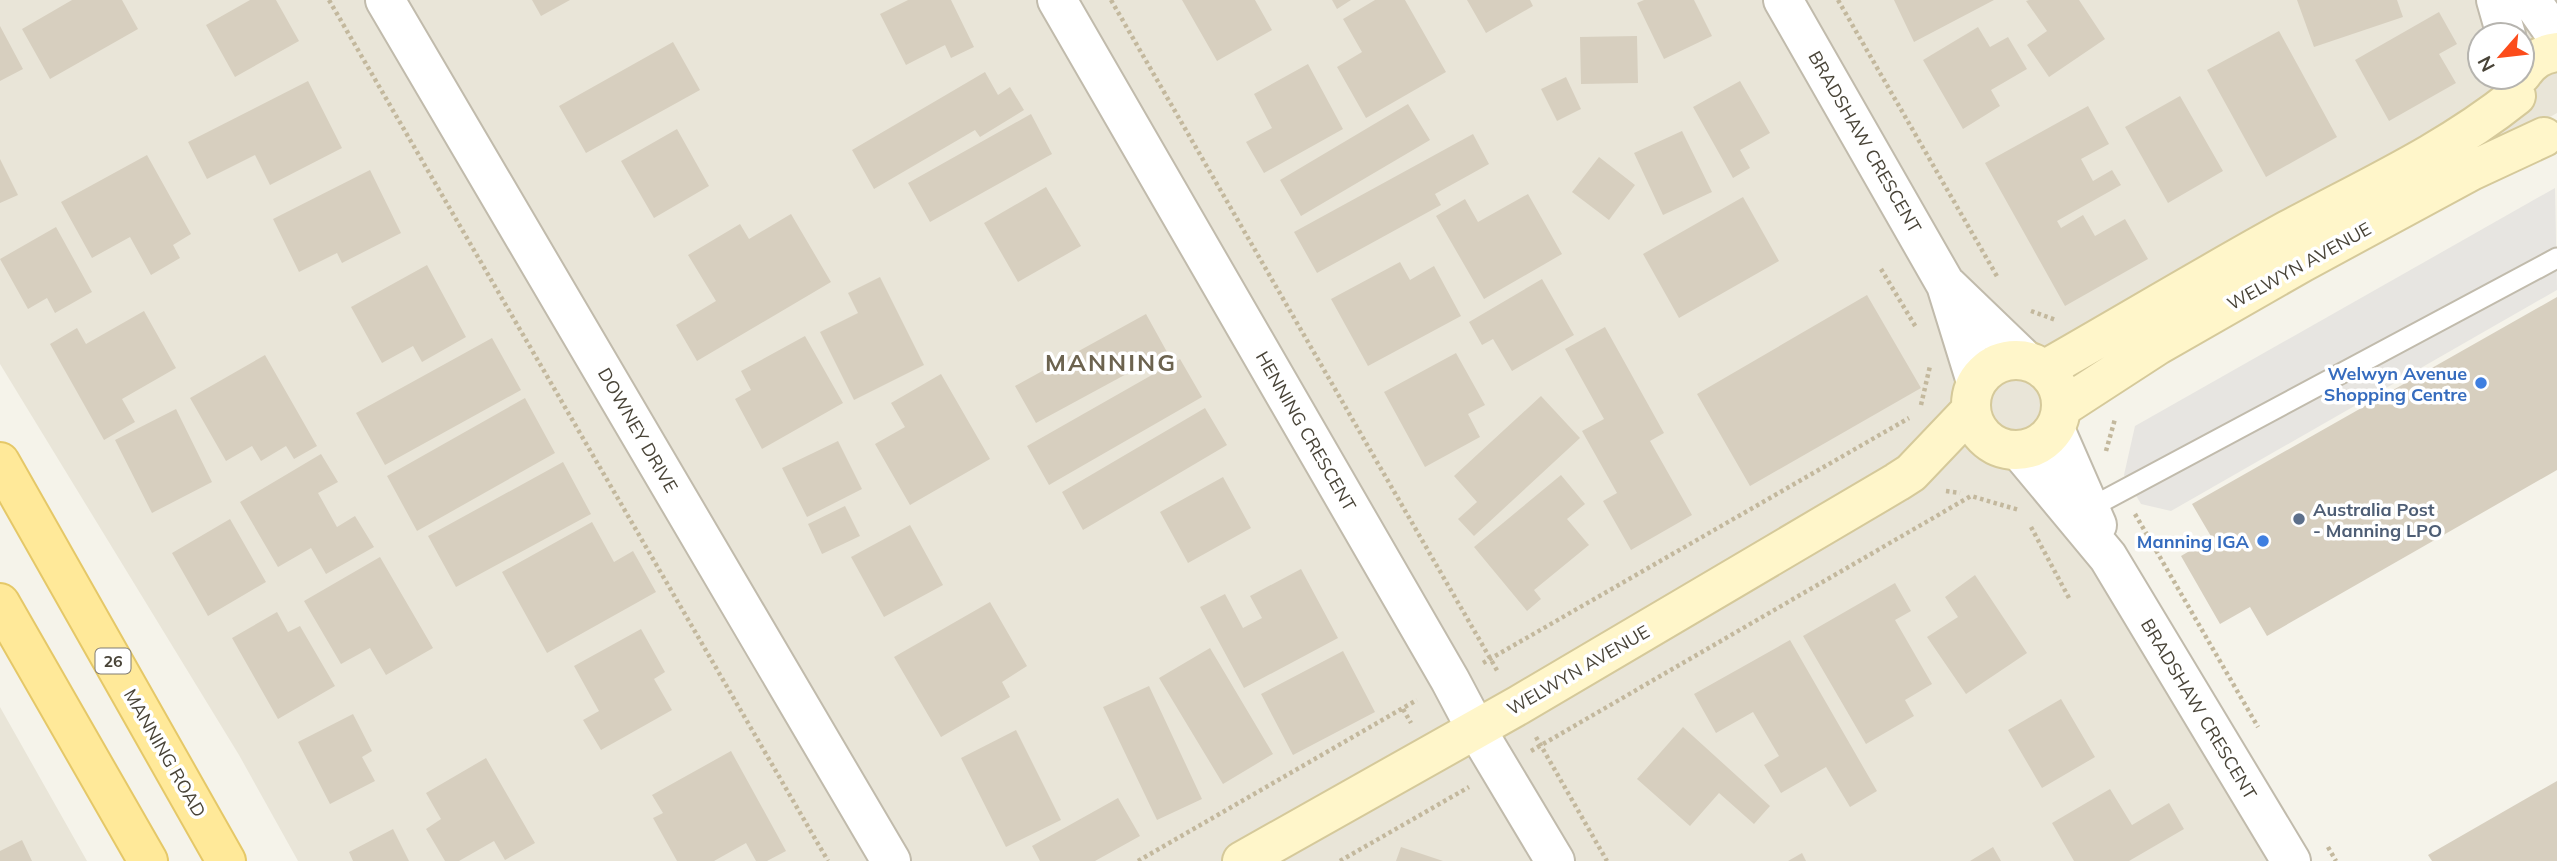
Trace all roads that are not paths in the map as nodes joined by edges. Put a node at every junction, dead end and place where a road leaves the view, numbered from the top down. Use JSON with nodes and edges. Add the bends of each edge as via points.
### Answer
{"nodes":[{"id":1,"x":385,"y":0,"type":"edge"},
{"id":2,"x":1057,"y":0,"type":"edge"},
{"id":3,"x":1783,"y":0,"type":"edge"},
{"id":4,"x":2496,"y":0,"type":"edge"},
{"id":5,"x":2531,"y":0,"type":"edge"},
{"id":6,"x":2502,"y":21,"type":"edge"},
{"id":7,"x":2557,"y":37,"type":"edge"},
{"id":8,"x":2557,"y":52,"type":"edge"},
{"id":9,"x":2536,"y":59,"type":"edge"},
{"id":10,"x":2511,"y":91,"type":"edge"},
{"id":11,"x":2519,"y":91,"type":"edge"},
{"id":12,"x":2551,"y":139,"type":"edge"},
{"id":13,"x":2295,"y":247,"type":"junction"},
{"id":14,"x":2557,"y":258,"type":"edge"},
{"id":15,"x":1946,"y":285,"type":"junction"},
{"id":16,"x":2035,"y":365,"type":"junction"},
{"id":17,"x":1973,"y":396,"type":"junction"},
{"id":18,"x":2058,"y":418,"type":"junction"},
{"id":19,"x":2008,"y":448,"type":"junction"},
{"id":20,"x":0,"y":462,"type":"edge"},
{"id":21,"x":1911,"y":473,"type":"junction"},
{"id":22,"x":2073,"y":495,"type":"junction"},
{"id":23,"x":0,"y":604,"type":"edge"},
{"id":24,"x":1476,"y":729,"type":"junction"},
{"id":25,"x":148,"y":861,"type":"edge"},
{"id":26,"x":226,"y":861,"type":"edge"},
{"id":27,"x":891,"y":861,"type":"edge"},
{"id":28,"x":1242,"y":861,"type":"edge"},
{"id":29,"x":1555,"y":861,"type":"edge"},
{"id":30,"x":2291,"y":861,"type":"edge"}],
"edges":[{"from":1,"to":27,"type":"street","name":"DOWNEY DRIVE"},
{"from":2,"to":24,"type":"street","name":"HENNING CRESCENT"},
{"from":3,"to":15,"type":"street","name":"BRADSHAW CRESCENT"},
{"from":4,"to":6,"type":"street"},
{"from":5,"to":7,"type":"street"},
{"from":8,"to":9,"type":"street","name":"WELWYN AVENUE"},
{"from":10,"to":13,"type":"street","name":"WELWYN AVENUE","via":[[2482,123]]},
{"from":11,"to":12,"type":"street","via":[[2518,110],[2524,121]]},
{"from":12,"to":13,"type":"street","name":"WELWYN AVENUE"},
{"from":13,"to":16,"type":"street","name":"WELWYN AVENUE"},
{"from":13,"to":18,"type":"street","name":"WELWYN AVENUE"},
{"from":14,"to":22,"type":"lane"},
{"from":15,"to":16,"type":"street","name":"BRADSHAW CRESCENT"},
{"from":15,"to":17,"type":"street","name":"BRADSHAW CRESCENT"},
{"from":16,"to":17,"type":"street","via":[[2011,359],[1998,362],[1986,370]]},
{"from":16,"to":18,"type":"street","via":[[2057,384]]},
{"from":17,"to":19,"type":"street","via":[[1974,426],[1982,436]]},
{"from":17,"to":21,"type":"street","name":"WELWYN AVENUE"},
{"from":18,"to":19,"type":"street","via":[[2045,440],[2032,447]]},
{"from":18,"to":22,"type":"street","name":"BRADSHAW CRESCENT"},
{"from":19,"to":21,"type":"street","name":"WELWYN AVENUE"},
{"from":19,"to":22,"type":"street","name":"BRADSHAW CRESCENT"},
{"from":20,"to":26,"type":"main road","name":"MANNING ROAD","number":"26"},
{"from":21,"to":24,"type":"street","name":"WELWYN AVENUE"},
{"from":22,"to":30,"type":"street","name":"BRADSHAW CRESCENT"},
{"from":23,"to":25,"type":"main road"},
{"from":24,"to":28,"type":"street","name":"WELWYN AVENUE"},
{"from":24,"to":29,"type":"street","name":"HENNING CRESCENT"}]}
